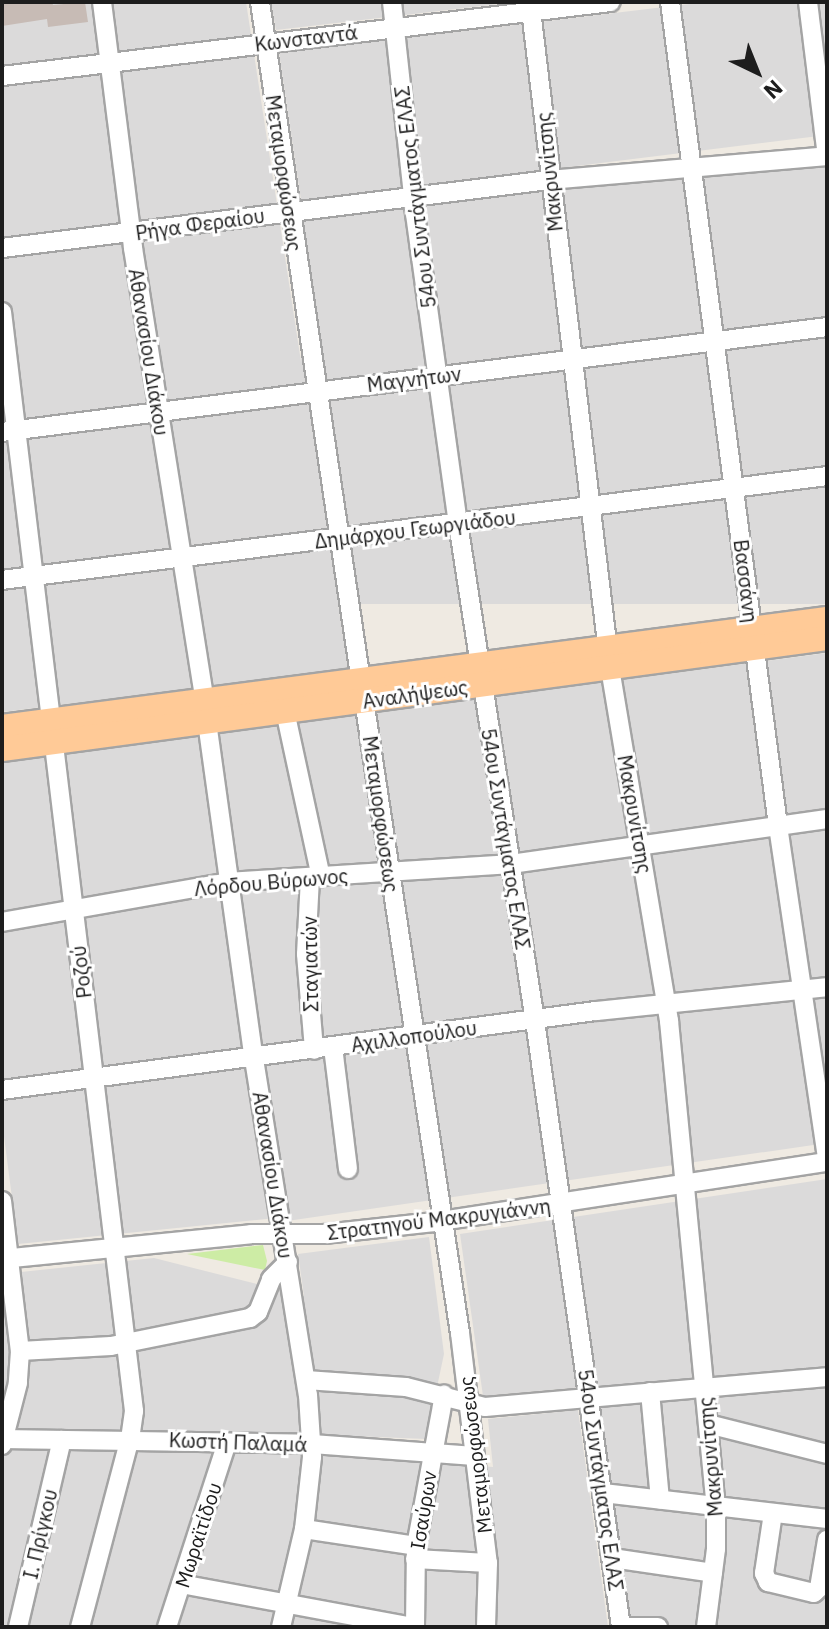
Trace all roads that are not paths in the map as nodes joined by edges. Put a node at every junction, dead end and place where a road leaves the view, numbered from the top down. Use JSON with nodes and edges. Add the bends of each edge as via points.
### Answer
{"nodes":[{"id":1,"x":102,"y":2,"type":"edge"},
{"id":2,"x":260,"y":2,"type":"edge"},
{"id":3,"x":392,"y":2,"type":"edge"},
{"id":4,"x":611,"y":2,"type":"edge"},
{"id":5,"x":670,"y":2,"type":"edge"},
{"id":6,"x":808,"y":2,"type":"edge"},
{"id":7,"x":531,"y":7,"type":"edge"},
{"id":8,"x":394,"y":28,"type":"junction"},
{"id":9,"x":266,"y":43,"type":"junction"},
{"id":10,"x":110,"y":62,"type":"junction"},
{"id":11,"x":2,"y":76,"type":"edge"},
{"id":12,"x":827,"y":156,"type":"edge"},
{"id":13,"x":690,"y":169,"type":"junction"},
{"id":14,"x":549,"y":180,"type":"junction"},
{"id":15,"x":413,"y":197,"type":"junction"},
{"id":16,"x":289,"y":212,"type":"junction"},
{"id":17,"x":131,"y":233,"type":"junction"},
{"id":18,"x":2,"y":248,"type":"edge"},
{"id":19,"x":2,"y":312,"type":"edge"},
{"id":20,"x":827,"y":327,"type":"edge"},
{"id":21,"x":715,"y":341,"type":"junction"},
{"id":22,"x":571,"y":359,"type":"junction"},
{"id":23,"x":437,"y":376,"type":"junction"},
{"id":24,"x":317,"y":392,"type":"junction"},
{"id":25,"x":158,"y":413,"type":"junction"},
{"id":26,"x":9,"y":432,"type":"edge"},
{"id":27,"x":827,"y":476,"type":"edge"},
{"id":28,"x":734,"y":488,"type":"junction"},
{"id":29,"x":590,"y":507,"type":"junction"},
{"id":30,"x":458,"y":523,"type":"junction"},
{"id":31,"x":341,"y":538,"type":"junction"},
{"id":32,"x":183,"y":558,"type":"junction"},
{"id":33,"x":33,"y":576,"type":"junction"},
{"id":34,"x":2,"y":580,"type":"edge"},
{"id":35,"x":827,"y":619,"type":"edge"},
{"id":36,"x":754,"y":638,"type":"junction"},
{"id":37,"x":827,"y":638,"type":"edge"},
{"id":38,"x":609,"y":658,"type":"junction"},
{"id":39,"x":480,"y":675,"type":"junction"},
{"id":40,"x":363,"y":691,"type":"junction"},
{"id":41,"x":285,"y":711,"type":"junction"},
{"id":42,"x":206,"y":712,"type":"junction"},
{"id":43,"x":2,"y":727,"type":"edge"},
{"id":44,"x":53,"y":731,"type":"junction"},
{"id":45,"x":2,"y":749,"type":"edge"},
{"id":46,"x":827,"y":819,"type":"edge"},
{"id":47,"x":778,"y":826,"type":"junction"},
{"id":48,"x":640,"y":846,"type":"junction"},
{"id":49,"x":511,"y":864,"type":"junction"},
{"id":50,"x":389,"y":872,"type":"junction"},
{"id":51,"x":316,"y":877,"type":"junction"},
{"id":52,"x":228,"y":882,"type":"junction"},
{"id":53,"x":74,"y":910,"type":"junction"},
{"id":54,"x":2,"y":922,"type":"edge"},
{"id":55,"x":827,"y":987,"type":"edge"},
{"id":56,"x":801,"y":991,"type":"junction"},
{"id":57,"x":667,"y":1005,"type":"junction"},
{"id":58,"x":535,"y":1021,"type":"junction"},
{"id":59,"x":413,"y":1036,"type":"junction"},
{"id":60,"x":323,"y":1049,"type":"junction"},
{"id":61,"x":254,"y":1059,"type":"junction"},
{"id":62,"x":93,"y":1080,"type":"junction"},
{"id":63,"x":2,"y":1090,"type":"edge"},
{"id":64,"x":827,"y":1161,"type":"edge"},
{"id":65,"x":348,"y":1169,"type":"dead end"},
{"id":66,"x":686,"y":1184,"type":"junction"},
{"id":67,"x":2,"y":1201,"type":"edge"},
{"id":68,"x":561,"y":1203,"type":"junction"},
{"id":69,"x":443,"y":1221,"type":"junction"},
{"id":70,"x":283,"y":1233,"type":"junction"},
{"id":71,"x":116,"y":1249,"type":"junction"},
{"id":72,"x":6,"y":1259,"type":"edge"},
{"id":73,"x":288,"y":1262,"type":"junction"},
{"id":74,"x":128,"y":1343,"type":"junction"},
{"id":75,"x":20,"y":1351,"type":"junction"},
{"id":76,"x":827,"y":1377,"type":"edge"},
{"id":77,"x":306,"y":1380,"type":"junction"},
{"id":78,"x":705,"y":1388,"type":"junction"},
{"id":79,"x":650,"y":1392,"type":"junction"},
{"id":80,"x":444,"y":1395,"type":"junction"},
{"id":81,"x":590,"y":1398,"type":"junction"},
{"id":82,"x":469,"y":1404,"type":"junction"},
{"id":83,"x":708,"y":1424,"type":"junction"},
{"id":84,"x":130,"y":1438,"type":"junction"},
{"id":85,"x":62,"y":1440,"type":"junction"},
{"id":86,"x":2,"y":1441,"type":"edge"},
{"id":87,"x":227,"y":1442,"type":"junction"},
{"id":88,"x":312,"y":1444,"type":"junction"},
{"id":89,"x":432,"y":1451,"type":"junction"},
{"id":90,"x":827,"y":1454,"type":"edge"},
{"id":91,"x":475,"y":1456,"type":"junction"},
{"id":92,"x":603,"y":1493,"type":"junction"},
{"id":93,"x":660,"y":1500,"type":"junction"},
{"id":94,"x":716,"y":1506,"type":"junction"},
{"id":95,"x":773,"y":1513,"type":"junction"},
{"id":96,"x":827,"y":1519,"type":"edge"},
{"id":97,"x":304,"y":1529,"type":"junction"},
{"id":98,"x":827,"y":1540,"type":"edge"},
{"id":99,"x":416,"y":1552,"type":"junction"},
{"id":100,"x":612,"y":1558,"type":"junction"},
{"id":101,"x":488,"y":1563,"type":"junction"},
{"id":102,"x":713,"y":1573,"type":"junction"},
{"id":103,"x":181,"y":1584,"type":"junction"},
{"id":104,"x":286,"y":1605,"type":"junction"},
{"id":105,"x":18,"y":1627,"type":"edge"},
{"id":106,"x":80,"y":1627,"type":"edge"},
{"id":107,"x":167,"y":1627,"type":"edge"},
{"id":108,"x":281,"y":1627,"type":"edge"},
{"id":109,"x":413,"y":1627,"type":"edge"},
{"id":110,"x":486,"y":1627,"type":"edge"},
{"id":111,"x":624,"y":1627,"type":"edge"},
{"id":112,"x":658,"y":1627,"type":"edge"},
{"id":113,"x":706,"y":1627,"type":"edge"}],
"edges":[{"from":1,"to":10,"type":"street","name":"Αθανασίου Διάκου"},
{"from":2,"to":9,"type":"street","name":"Μεταμορφώσεως"},
{"from":3,"to":8,"type":"street","name":"54ου Συντάγματος ΕΛΑΣ"},
{"from":4,"to":7,"type":"street","name":"Κωνσταντά"},
{"from":5,"to":13,"type":"street","name":"Βασσάνη"},
{"from":6,"to":12,"type":"street"},
{"from":7,"to":8,"type":"street","name":"Κωνσταντά"},
{"from":7,"to":14,"type":"street","name":"Μακρυνίτσης"},
{"from":8,"to":9,"type":"street","name":"Κωνσταντά"},
{"from":8,"to":15,"type":"street","name":"54ου Συντάγματος ΕΛΑΣ"},
{"from":9,"to":10,"type":"street","name":"Κωνσταντά"},
{"from":9,"to":16,"type":"street","name":"Μεταμορφώσεως"},
{"from":10,"to":11,"type":"street","name":"Κωνσταντά"},
{"from":10,"to":17,"type":"street","name":"Αθανασίου Διάκου"},
{"from":12,"to":13,"type":"street","name":"Ρήγα Φεραίου"},
{"from":13,"to":14,"type":"street","name":"Ρήγα Φεραίου"},
{"from":13,"to":21,"type":"street","name":"Βασσάνη"},
{"from":14,"to":15,"type":"street","name":"Ρήγα Φεραίου"},
{"from":14,"to":22,"type":"street","name":"Μακρυνίτσης"},
{"from":15,"to":16,"type":"street","name":"Ρήγα Φεραίου"},
{"from":15,"to":23,"type":"street","name":"54ου Συντάγματος ΕΛΑΣ"},
{"from":16,"to":17,"type":"street","name":"Ρήγα Φεραίου"},
{"from":16,"to":24,"type":"street","name":"Μεταμορφώσεως"},
{"from":17,"to":18,"type":"street","name":"Ρήγα Φεραίου"},
{"from":17,"to":25,"type":"street","name":"Αθανασίου Διάκου"},
{"from":19,"to":26,"type":"street","name":"Ροζού"},
{"from":20,"to":21,"type":"street","name":"Μαγνήτων"},
{"from":21,"to":22,"type":"street","name":"Μαγνήτων"},
{"from":21,"to":28,"type":"street","name":"Βασσάνη"},
{"from":22,"to":23,"type":"street","name":"Μαγνήτων"},
{"from":22,"to":29,"type":"street","name":"Μακρυνίτσης"},
{"from":23,"to":24,"type":"street","name":"Μαγνήτων"},
{"from":23,"to":30,"type":"street","name":"54ου Συντάγματος ΕΛΑΣ"},
{"from":24,"to":25,"type":"street","name":"Μαγνήτων"},
{"from":24,"to":31,"type":"street","name":"Μεταμορφώσεως"},
{"from":25,"to":26,"type":"street","name":"Μαγνήτων"},
{"from":25,"to":32,"type":"street","name":"Αθανασίου Διάκου"},
{"from":26,"to":33,"type":"street","name":"Ροζού"},
{"from":27,"to":28,"type":"street","name":"Δημάρχου Γεωργιάδου"},
{"from":28,"to":29,"type":"street","name":"Δημάρχου Γεωργιάδου"},
{"from":28,"to":36,"type":"street","name":"Βασσάνη"},
{"from":29,"to":30,"type":"street","name":"Δημάρχου Γεωργιάδου"},
{"from":29,"to":38,"type":"street","name":"Μακρυνίτσης"},
{"from":30,"to":31,"type":"street","name":"Δημάρχου Γεωργιάδου"},
{"from":30,"to":39,"type":"street","name":"54ου Συντάγματος ΕΛΑΣ"},
{"from":31,"to":32,"type":"street","name":"Δημάρχου Γεωργιάδου"},
{"from":31,"to":40,"type":"street","name":"Μεταμορφώσεως"},
{"from":32,"to":33,"type":"street","name":"Δημάρχου Γεωργιάδου"},
{"from":32,"to":42,"type":"street","name":"Αθανασίου Διάκου"},
{"from":33,"to":34,"type":"street","name":"Δημάρχου Γεωργιάδου"},
{"from":33,"to":44,"type":"street","name":"Ροζού"},
{"from":35,"to":36,"type":"main road","name":"Αναλήψεως"},
{"from":36,"to":37,"type":"main road","name":"Αναλήψεως"},
{"from":36,"to":38,"type":"main road","name":"Αναλήψεως"},
{"from":36,"to":47,"type":"street","name":"Βασσάνη"},
{"from":38,"to":39,"type":"main road","name":"Αναλήψεως"},
{"from":38,"to":48,"type":"street","name":"Μακρυνίτσης"},
{"from":39,"to":40,"type":"main road","name":"Αναλήψεως"},
{"from":39,"to":49,"type":"street","name":"54ου Συντάγματος ΕΛΑΣ"},
{"from":40,"to":41,"type":"main road","name":"Αναλήψεως"},
{"from":40,"to":42,"type":"main road","name":"Αναλήψεως"},
{"from":40,"to":50,"type":"street","name":"Μεταμορφώσεως"},
{"from":41,"to":42,"type":"main road","name":"Αναλήψεως"},
{"from":41,"to":51,"type":"street","name":"Σταγιατών"},
{"from":42,"to":44,"type":"main road","name":"Αναλήψεως"},
{"from":42,"to":52,"type":"street","name":"Αθανασίου Διάκου"},
{"from":43,"to":44,"type":"main road","name":"Αναλήψεως"},
{"from":44,"to":45,"type":"main road","name":"Αναλήψεως"},
{"from":44,"to":53,"type":"street","name":"Ροζού"},
{"from":46,"to":47,"type":"street","name":"Λόρδου Βύρωνος"},
{"from":47,"to":48,"type":"street","name":"Λόρδου Βύρωνος"},
{"from":47,"to":56,"type":"street","name":"Βασσάνη"},
{"from":48,"to":49,"type":"street","name":"Λόρδου Βύρωνος"},
{"from":48,"to":57,"type":"street","name":"Μακρυνίτσης"},
{"from":49,"to":50,"type":"street","name":"Λόρδου Βύρωνος"},
{"from":49,"to":58,"type":"street","name":"54ου Συντάγματος ΕΛΑΣ"},
{"from":50,"to":51,"type":"street","name":"Λόρδου Βύρωνος"},
{"from":50,"to":59,"type":"street","name":"Μεταμορφώσεως"},
{"from":51,"to":52,"type":"street","name":"Λόρδου Βύρωνος"},
{"from":51,"to":60,"type":"street","name":"Σταγιατών","via":[[306,954]]},
{"from":52,"to":53,"type":"street","name":"Λόρδου Βύρωνος"},
{"from":52,"to":61,"type":"street","name":"Αθανασίου Διάκου"},
{"from":53,"to":54,"type":"street","name":"Λόρδου Βύρωνος"},
{"from":53,"to":62,"type":"street","name":"Ροζού"},
{"from":55,"to":56,"type":"street","name":"Αχιλλοπούλου"},
{"from":56,"to":57,"type":"street","name":"Αχιλλοπούλου"},
{"from":56,"to":64,"type":"street","name":"Βασσάνη"},
{"from":57,"to":58,"type":"street","name":"Αχιλλοπούλου"},
{"from":57,"to":66,"type":"street","name":"Μακρυνίτσης"},
{"from":58,"to":59,"type":"street","name":"Αχιλλοπούλου"},
{"from":58,"to":68,"type":"street","name":"54ου Συντάγματος ΕΛΑΣ"},
{"from":59,"to":60,"type":"street","name":"Αχιλλοπούλου"},
{"from":59,"to":69,"type":"street","name":"Μεταμορφώσεως"},
{"from":60,"to":61,"type":"street","name":"Αχιλλοπούλου"},
{"from":60,"to":65,"type":"street","name":"Σταγιατών"},
{"from":61,"to":62,"type":"street","name":"Αχιλλοπούλου"},
{"from":61,"to":70,"type":"street","name":"Αθανασίου Διάκου"},
{"from":62,"to":63,"type":"street","name":"Αχιλλοπούλου"},
{"from":62,"to":71,"type":"street","name":"Ροζού"},
{"from":64,"to":66,"type":"street","name":"Στρατηγού Μακρυγιάννη"},
{"from":66,"to":68,"type":"street","name":"Στρατηγού Μακρυγιάννη"},
{"from":66,"to":78,"type":"street","name":"Μακρυνίτσης"},
{"from":67,"to":72,"type":"street"},
{"from":68,"to":69,"type":"street","name":"Στρατηγού Μακρυγιάννη"},
{"from":68,"to":81,"type":"street","name":"54ου Συντάγματος ΕΛΑΣ"},
{"from":69,"to":70,"type":"street","name":"Στρατηγού Μακρυγιάννη","via":[[324,1234]]},
{"from":69,"to":82,"type":"street","name":"Μεταμορφώσεως"},
{"from":70,"to":71,"type":"street","name":"Στρατηγού Μακρυγιάννη"},
{"from":70,"to":73,"type":"street","name":"Αθανασίου Διάκου"},
{"from":71,"to":72,"type":"street","name":"Στρατηγού Μακρυγιάννη"},
{"from":71,"to":74,"type":"street","name":"Ροζού"},
{"from":72,"to":75,"type":"street"},
{"from":73,"to":74,"type":"street","via":[[271,1279],[252,1317]]},
{"from":73,"to":77,"type":"street","name":"Αθανασίου Διάκου"},
{"from":74,"to":75,"type":"street"},
{"from":74,"to":84,"type":"street","name":"Ροζού","via":[[134,1411]]},
{"from":75,"to":86,"type":"street","via":[[18,1383]]},
{"from":76,"to":78,"type":"street"},
{"from":77,"to":80,"type":"street"},
{"from":77,"to":88,"type":"street","name":"Αθανασίου Διάκου"},
{"from":78,"to":79,"type":"street"},
{"from":78,"to":83,"type":"street","name":"Μακρυνίτσης"},
{"from":79,"to":81,"type":"street"},
{"from":79,"to":93,"type":"street"},
{"from":80,"to":82,"type":"street"},
{"from":80,"to":89,"type":"street","name":"Ισαύρων"},
{"from":81,"to":82,"type":"street"},
{"from":81,"to":92,"type":"street","name":"54ου Συντάγματος ΕΛΑΣ"},
{"from":82,"to":91,"type":"street","name":"Μεταμορφώσεως"},
{"from":83,"to":90,"type":"street"},
{"from":83,"to":94,"type":"street","name":"Μακρυνίτσης"},
{"from":84,"to":85,"type":"street","name":"Κωστή Παλαμά"},
{"from":84,"to":87,"type":"street","name":"Κωστή Παλαμά"},
{"from":84,"to":106,"type":"street","name":"Ροζού"},
{"from":85,"to":86,"type":"street","name":"Κωστή Παλαμά"},
{"from":85,"to":105,"type":"street","name":"Ι. Πρίγκου"},
{"from":87,"to":88,"type":"street","name":"Κωστή Παλαμά"},
{"from":87,"to":103,"type":"street","name":"Μωραϊτίδου"},
{"from":88,"to":89,"type":"street","name":"Κωστή Παλαμά"},
{"from":88,"to":97,"type":"street","name":"Αθανασίου Διάκου"},
{"from":89,"to":91,"type":"street","name":"Κωστή Παλαμά"},
{"from":89,"to":99,"type":"street","name":"Ισαύρων"},
{"from":91,"to":101,"type":"street","name":"Μεταμορφώσεως"},
{"from":92,"to":93,"type":"street"},
{"from":92,"to":100,"type":"street","name":"54ου Συντάγματος ΕΛΑΣ"},
{"from":93,"to":94,"type":"street"},
{"from":94,"to":95,"type":"street"},
{"from":94,"to":102,"type":"street","name":"Μακρυνίτσης"},
{"from":95,"to":96,"type":"street"},
{"from":95,"to":98,"type":"street","via":[[765,1580],[817,1591]]},
{"from":97,"to":99,"type":"street"},
{"from":97,"to":104,"type":"street","name":"Αθανασίου Διάκου"},
{"from":99,"to":101,"type":"street"},
{"from":99,"to":109,"type":"street","name":"Ισαύρων"},
{"from":100,"to":102,"type":"street"},
{"from":100,"to":111,"type":"street","name":"54ου Συντάγματος ΕΛΑΣ"},
{"from":101,"to":110,"type":"street","name":"Μεταμορφώσεως"},
{"from":102,"to":113,"type":"street","name":"Μακρυνίτσης"},
{"from":103,"to":104,"type":"street"},
{"from":103,"to":107,"type":"street","name":"Μωραϊτίδου"},
{"from":104,"to":108,"type":"street","name":"Αθανασίου Διάκου"},
{"from":104,"to":109,"type":"street"},
{"from":111,"to":112,"type":"street"}]}
